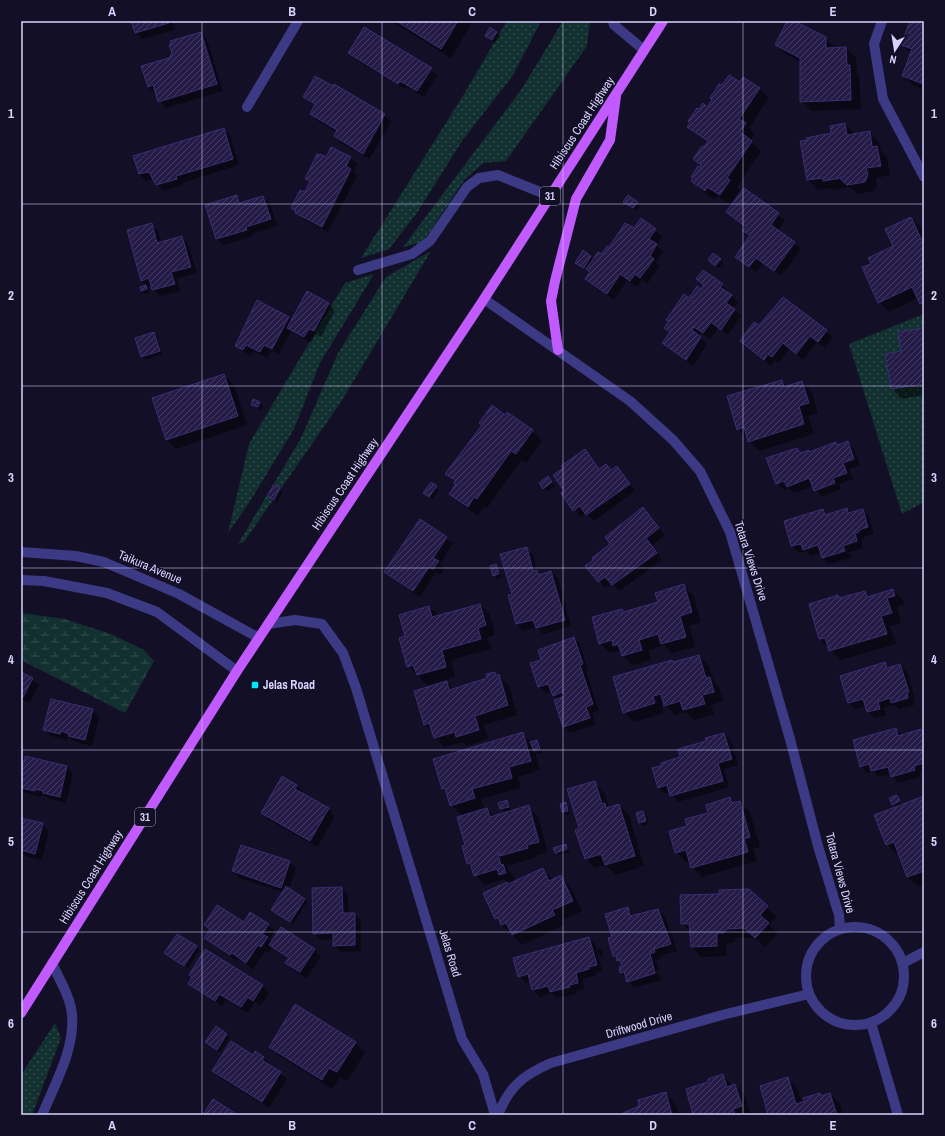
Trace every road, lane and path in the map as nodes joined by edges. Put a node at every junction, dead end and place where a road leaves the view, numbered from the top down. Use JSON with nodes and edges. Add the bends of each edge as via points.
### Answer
{"nodes":[{"id":1,"x":298,"y":21,"type":"edge"},
{"id":2,"x":613,"y":21,"type":"edge"},
{"id":3,"x":663,"y":21,"type":"edge"},
{"id":4,"x":882,"y":21,"type":"edge"},
{"id":5,"x":644,"y":50,"type":"junction"},
{"id":6,"x":617,"y":92,"type":"junction"},
{"id":7,"x":247,"y":107,"type":"dead end"},
{"id":8,"x":924,"y":177,"type":"edge"},
{"id":9,"x":550,"y":196,"type":"junction"},
{"id":10,"x":358,"y":270,"type":"dead end"},
{"id":11,"x":484,"y":299,"type":"junction"},
{"id":12,"x":558,"y":350,"type":"junction"},
{"id":13,"x":21,"y":552,"type":"edge"},
{"id":14,"x":21,"y":580,"type":"edge"},
{"id":15,"x":268,"y":624,"type":"junction"},
{"id":16,"x":259,"y":638,"type":"junction"},
{"id":17,"x":237,"y":671,"type":"junction"},
{"id":18,"x":840,"y":929,"type":"junction"},
{"id":19,"x":924,"y":952,"type":"edge"},
{"id":20,"x":52,"y":963,"type":"junction"},
{"id":21,"x":903,"y":963,"type":"junction"},
{"id":22,"x":809,"y":994,"type":"junction"},
{"id":23,"x":21,"y":1013,"type":"edge"},
{"id":24,"x":871,"y":1023,"type":"junction"},
{"id":25,"x":42,"y":1115,"type":"edge"},
{"id":26,"x":495,"y":1115,"type":"edge"},
{"id":27,"x":498,"y":1115,"type":"edge"},
{"id":28,"x":898,"y":1115,"type":"edge"}],
"edges":[{"from":1,"to":7,"type":"street"},
{"from":2,"to":5,"type":"street","via":[[614,25]]},
{"from":3,"to":5,"type":"main road","name":"Hibiscus Coast Highway","number":"31"},
{"from":4,"to":8,"type":"street","via":[[874,44],[883,99]]},
{"from":5,"to":6,"type":"main road","name":"Hibiscus Coast Highway","number":"31"},
{"from":6,"to":9,"type":"main road","name":"Hibiscus Coast Highway","number":"31"},
{"from":6,"to":12,"type":"main road","via":[[610,140],[576,199],[555,281],[551,301]]},
{"from":9,"to":10,"type":"street","via":[[498,175],[479,178],[467,187],[430,241],[412,254]]},
{"from":9,"to":11,"type":"main road","name":"Hibiscus Coast Highway","number":"31"},
{"from":11,"to":12,"type":"street","name":"Totara Views Drive"},
{"from":11,"to":15,"type":"main road","name":"Hibiscus Coast Highway","number":"31"},
{"from":12,"to":18,"type":"street","name":"Totara Views Drive","via":[[630,400],[673,440],[700,471],[726,525],[790,739],[839,915]]},
{"from":13,"to":16,"type":"street","name":"Taikura Avenue","via":[[76,556],[104,562],[179,594]]},
{"from":14,"to":17,"type":"street","via":[[44,581],[107,593],[157,612]]},
{"from":15,"to":16,"type":"main road","name":"Hibiscus Coast Highway","number":"31"},
{"from":15,"to":26,"type":"street","name":"Jelas Road","via":[[295,620],[322,624],[343,653],[356,688],[462,1039],[483,1074]]},
{"from":16,"to":17,"type":"main road","name":"Hibiscus Coast Highway","number":"31"},
{"from":17,"to":20,"type":"main road","name":"Hibiscus Coast Highway","number":"31"},
{"from":18,"to":21,"type":"street","via":[[866,928],[879,933],[898,951]]},
{"from":18,"to":22,"type":"street","via":[[826,936],[815,948],[808,962],[806,978]]},
{"from":19,"to":21,"type":"street"},
{"from":20,"to":23,"type":"main road","name":"Hibiscus Coast Highway","number":"31"},
{"from":20,"to":25,"type":"street","via":[[72,1014],[72,1038]]},
{"from":21,"to":24,"type":"street","via":[[905,978],[902,992],[895,1005],[884,1016]]},
{"from":22,"to":24,"type":"street","via":[[817,1007],[828,1017],[841,1023]]},
{"from":22,"to":27,"type":"street","name":"Driftwood Drive","via":[[553,1062],[535,1070],[520,1081],[506,1097]]},
{"from":24,"to":28,"type":"street"}]}
